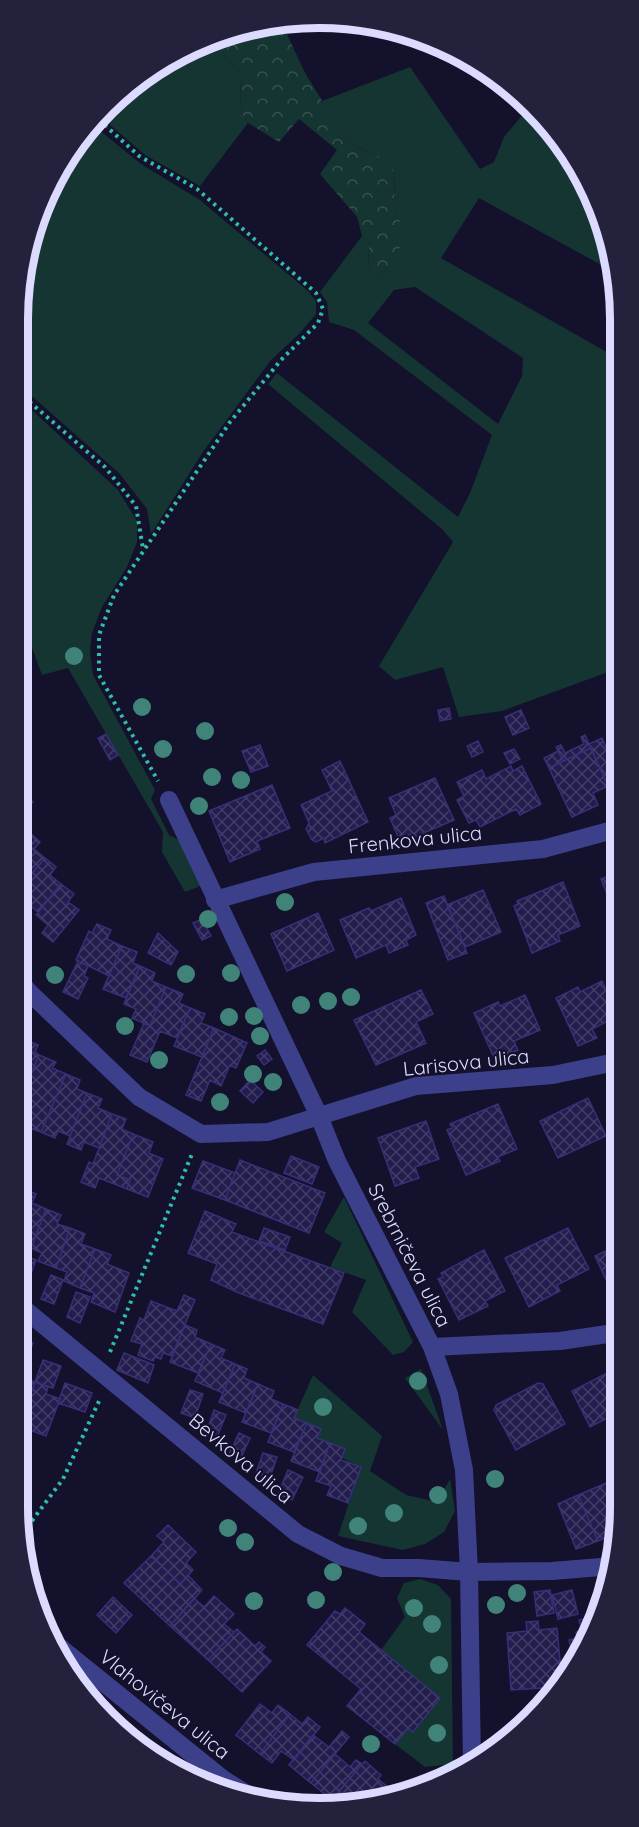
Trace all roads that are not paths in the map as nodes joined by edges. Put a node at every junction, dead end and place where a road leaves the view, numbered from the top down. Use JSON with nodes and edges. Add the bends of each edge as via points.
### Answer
{"nodes":[{"id":1,"x":169,"y":800,"type":"road end"},
{"id":2,"x":610,"y":831,"type":"edge"},
{"id":3,"x":215,"y":900,"type":"junction"},
{"id":4,"x":28,"y":990,"type":"edge"},
{"id":5,"x":610,"y":1063,"type":"edge"},
{"id":6,"x":319,"y":1116,"type":"junction"},
{"id":7,"x":28,"y":1312,"type":"edge"},
{"id":8,"x":610,"y":1334,"type":"edge"},
{"id":9,"x":432,"y":1347,"type":"junction"},
{"id":10,"x":604,"y":1567,"type":"edge"},
{"id":11,"x":469,"y":1572,"type":"junction"},
{"id":12,"x":67,"y":1653,"type":"edge"},
{"id":13,"x":472,"y":1755,"type":"edge"},
{"id":14,"x":232,"y":1785,"type":"edge"}],
"edges":[{"from":1,"to":3,"type":"street","name":"Srebrničeva ulica"},
{"from":2,"to":3,"type":"street","name":"Frenkova ulica","via":[[543,849],[314,872]]},
{"from":3,"to":6,"type":"street","name":"Srebrničeva ulica"},
{"from":4,"to":6,"type":"street","name":"Larisova ulica","via":[[139,1097],[201,1134],[268,1132]]},
{"from":5,"to":6,"type":"street","name":"Larisova ulica","via":[[553,1075],[416,1086]]},
{"from":6,"to":9,"type":"street","name":"Srebrničeva ulica","via":[[337,1161]]},
{"from":7,"to":11,"type":"street","name":"Bevkova ulica","via":[[298,1534],[342,1556],[382,1568]]},
{"from":8,"to":9,"type":"street","via":[[560,1341]]},
{"from":9,"to":11,"type":"street","name":"Srebrničeva ulica","via":[[449,1394],[464,1470]]},
{"from":10,"to":11,"type":"street","name":"Bevkova ulica"},
{"from":11,"to":13,"type":"street","name":"Srebrničeva ulica"},
{"from":12,"to":14,"type":"street","name":"Vlahovičeva ulica"}]}
